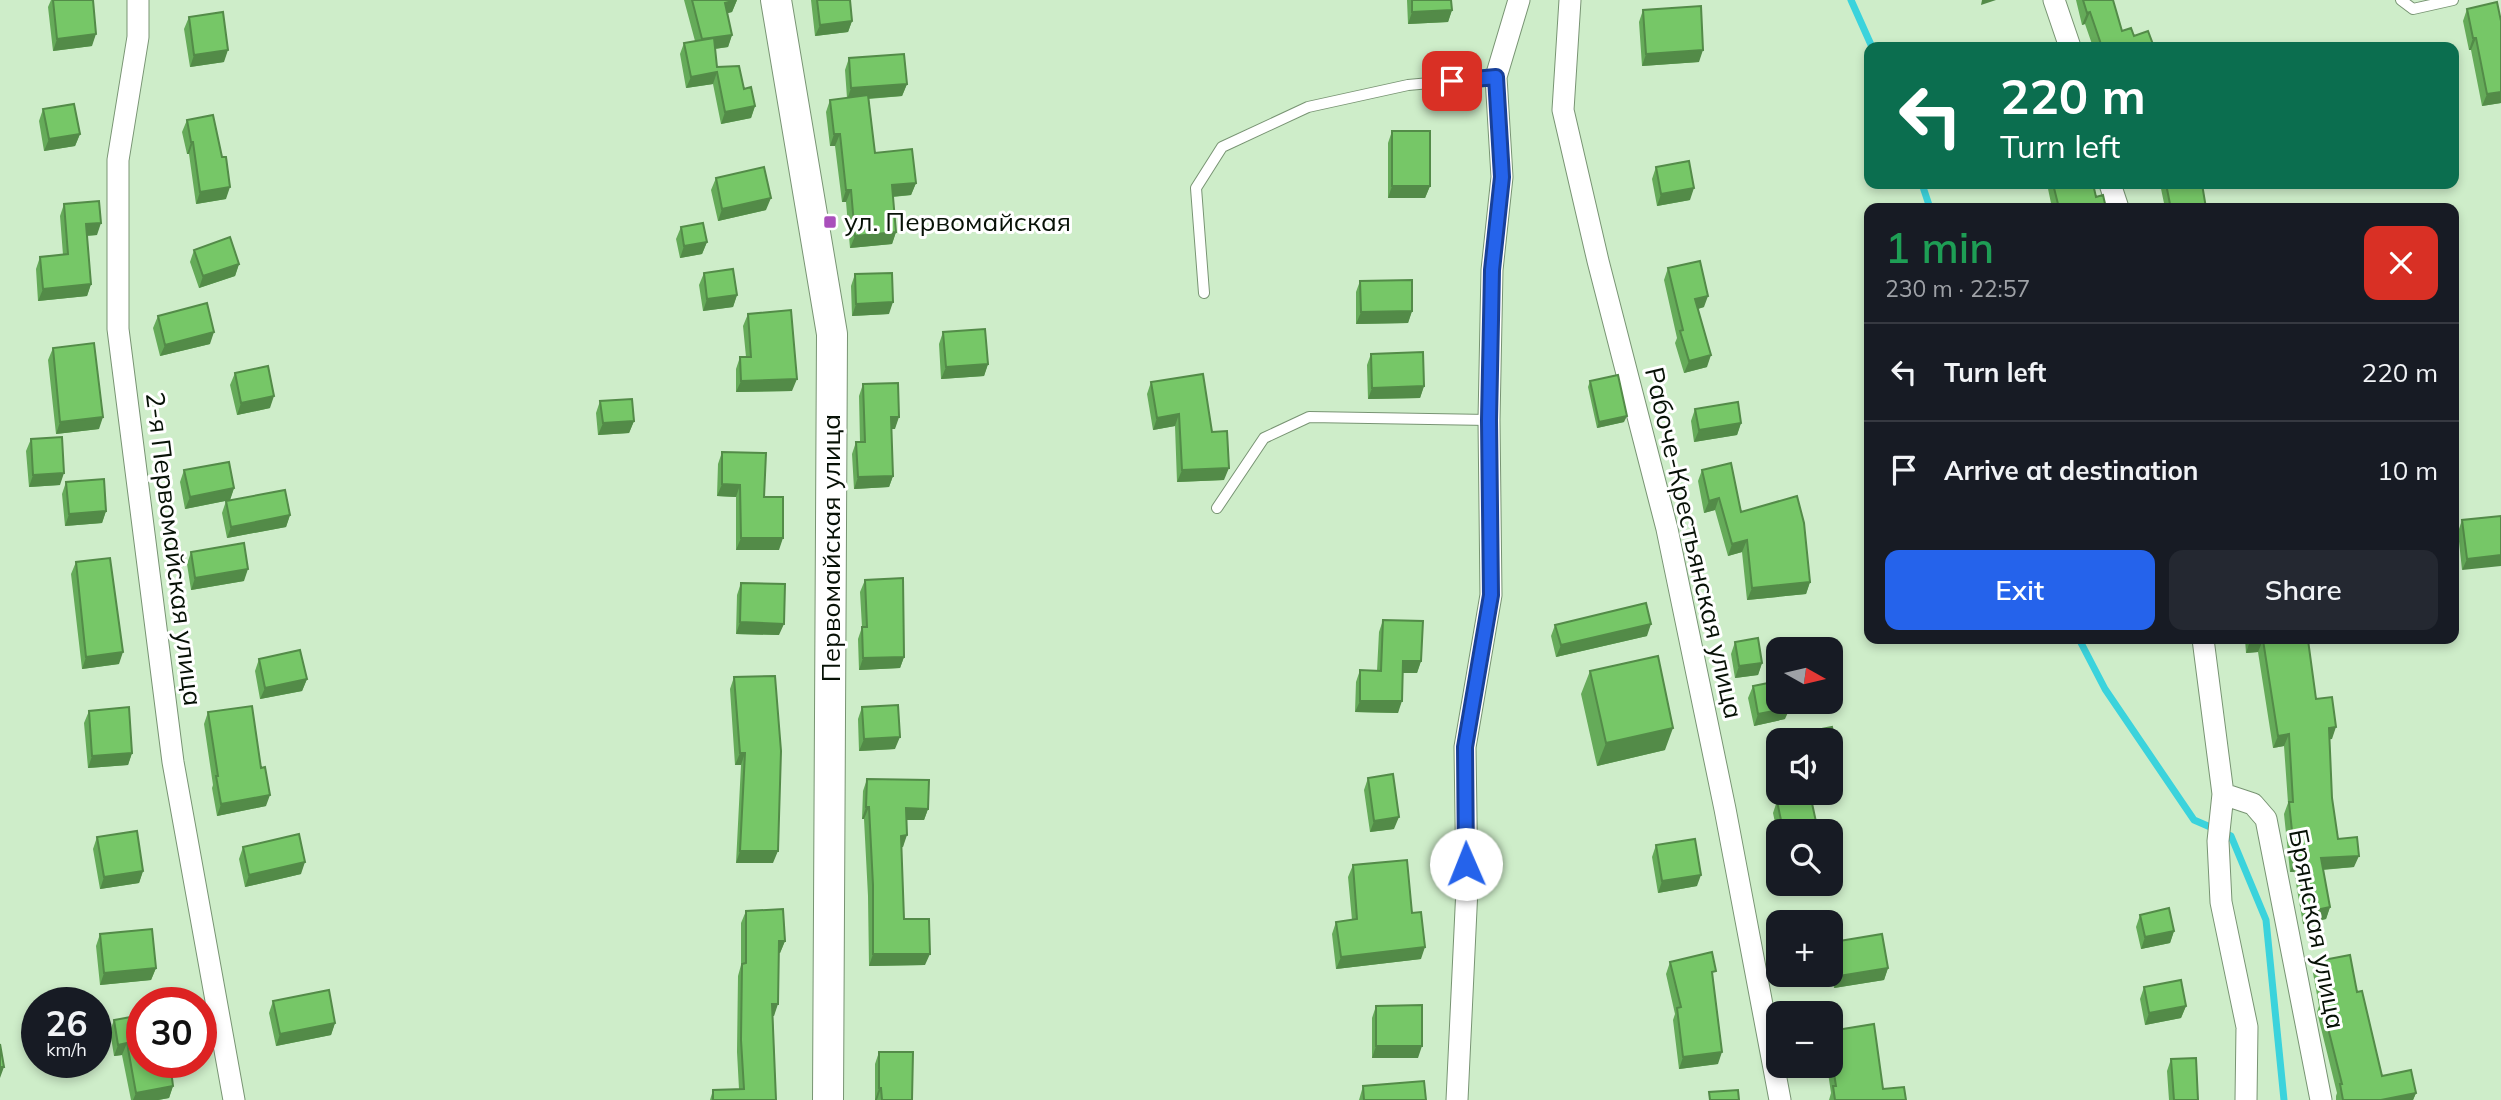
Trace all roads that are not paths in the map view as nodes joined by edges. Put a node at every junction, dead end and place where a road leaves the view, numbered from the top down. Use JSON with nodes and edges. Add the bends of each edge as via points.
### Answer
{"nodes":[{"id":1,"x":138,"y":0,"type":"edge"},
{"id":2,"x":776,"y":0,"type":"edge"},
{"id":3,"x":1519,"y":0,"type":"edge"},
{"id":4,"x":1570,"y":0,"type":"edge"},
{"id":5,"x":2054,"y":0,"type":"edge"},
{"id":6,"x":2402,"y":0,"type":"edge"},
{"id":7,"x":2453,"y":0,"type":"edge"},
{"id":8,"x":2068,"y":42,"type":"edge"},
{"id":9,"x":1496,"y":77,"type":"junction"},
{"id":10,"x":1204,"y":293,"type":"dead end"},
{"id":11,"x":1489,"y":420,"type":"junction"},
{"id":12,"x":1217,"y":508,"type":"dead end"},
{"id":13,"x":2204,"y":644,"type":"edge"},
{"id":14,"x":2223,"y":794,"type":"junction"},
{"id":15,"x":234,"y":1100,"type":"edge"},
{"id":16,"x":828,"y":1100,"type":"edge"},
{"id":17,"x":1457,"y":1100,"type":"edge"},
{"id":18,"x":1780,"y":1100,"type":"edge"},
{"id":19,"x":2246,"y":1100,"type":"edge"},
{"id":20,"x":2321,"y":1100,"type":"edge"}],
"edges":[{"from":1,"to":15,"type":"street","name":"2-я Первомайская улица","via":[[138,37],[118,160],[118,329],[173,762]]},
{"from":2,"to":16,"type":"street","name":"Первомайская улица","via":[[832,334]]},
{"from":3,"to":9,"type":"street"},
{"from":4,"to":18,"type":"street","name":"Рабоче-Крестьянская улица","via":[[1563,110],[1667,529]]},
{"from":5,"to":8,"type":"street"},
{"from":6,"to":7,"type":"lane","via":[[2413,9]]},
{"from":9,"to":10,"type":"lane","via":[[1408,85],[1308,107],[1222,147],[1196,188]]},
{"from":9,"to":11,"type":"street","via":[[1502,177],[1492,270]]},
{"from":11,"to":12,"type":"lane","via":[[1309,417],[1264,438]]},
{"from":11,"to":17,"type":"street","via":[[1491,595],[1465,747],[1466,888]]},
{"from":13,"to":14,"type":"street"},
{"from":14,"to":19,"type":"street","via":[[2218,841],[2221,902],[2247,1027]]},
{"from":14,"to":20,"type":"street","name":"Брянская улица","via":[[2253,804],[2266,819]]}]}
